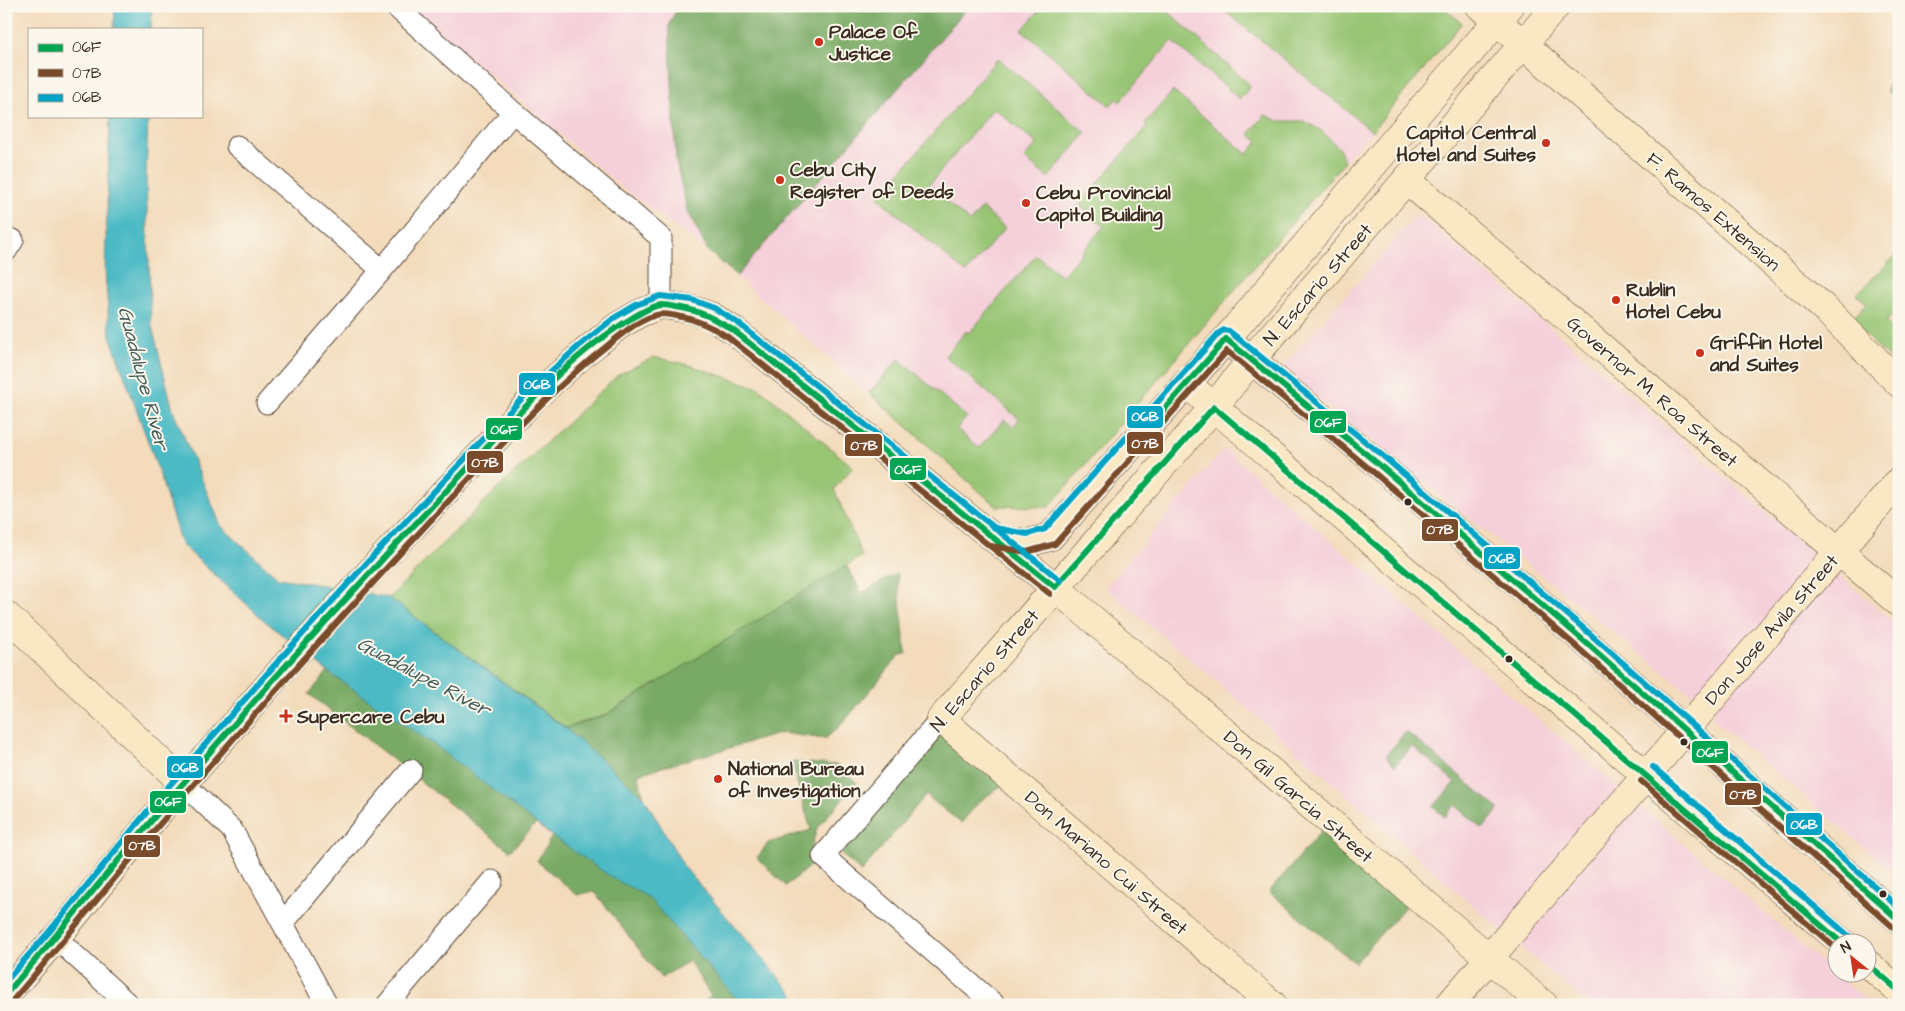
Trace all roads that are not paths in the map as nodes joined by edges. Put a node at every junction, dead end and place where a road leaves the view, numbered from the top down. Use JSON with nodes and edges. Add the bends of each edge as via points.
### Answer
{"nodes":[{"id":1,"x":395,"y":6,"type":"edge"},
{"id":2,"x":1556,"y":6,"type":"edge"},
{"id":3,"x":1496,"y":11,"type":"edge"},
{"id":4,"x":1524,"y":44,"type":"junction"},
{"id":5,"x":513,"y":112,"type":"junction"},
{"id":6,"x":237,"y":146,"type":"dead end"},
{"id":7,"x":1407,"y":180,"type":"junction"},
{"id":8,"x":382,"y":270,"type":"junction"},
{"id":9,"x":660,"y":305,"type":"junction"},
{"id":10,"x":1226,"y":339,"type":"junction"},
{"id":11,"x":1251,"y":360,"type":"junction"},
{"id":12,"x":1899,"y":383,"type":"edge"},
{"id":13,"x":1186,"y":384,"type":"junction"},
{"id":14,"x":267,"y":403,"type":"dead end"},
{"id":15,"x":1214,"y":407,"type":"junction"},
{"id":16,"x":1899,"y":481,"type":"edge"},
{"id":17,"x":993,"y":538,"type":"junction"},
{"id":18,"x":1839,"y":551,"type":"junction"},
{"id":19,"x":1055,"y":587,"type":"junction"},
{"id":20,"x":1899,"y":603,"type":"edge"},
{"id":21,"x":6,"y":614,"type":"edge"},
{"id":22,"x":941,"y":719,"type":"junction"},
{"id":23,"x":1683,"y":730,"type":"junction"},
{"id":24,"x":411,"y":770,"type":"dead end"},
{"id":25,"x":1647,"y":774,"type":"junction"},
{"id":26,"x":184,"y":784,"type":"junction"},
{"id":27,"x":492,"y":881,"type":"dead end"},
{"id":28,"x":1899,"y":920,"type":"edge"},
{"id":29,"x":284,"y":923,"type":"junction"},
{"id":30,"x":1832,"y":934,"type":"edge"},
{"id":31,"x":56,"y":938,"type":"junction"},
{"id":32,"x":1489,"y":958,"type":"junction"},
{"id":33,"x":1878,"y":973,"type":"edge"},
{"id":34,"x":1899,"y":991,"type":"edge"},
{"id":35,"x":6,"y":994,"type":"edge"},
{"id":36,"x":129,"y":1005,"type":"edge"},
{"id":37,"x":327,"y":1005,"type":"edge"},
{"id":38,"x":387,"y":1005,"type":"edge"},
{"id":39,"x":995,"y":1005,"type":"edge"},
{"id":40,"x":1273,"y":1005,"type":"edge"},
{"id":41,"x":1449,"y":1005,"type":"edge"},
{"id":42,"x":1544,"y":1005,"type":"edge"}],
"edges":[{"from":1,"to":5,"type":"street"},
{"from":2,"to":4,"type":"main road","name":"N. Escario Street"},
{"from":3,"to":4,"type":"main road","name":"F. Ramos Extension"},
{"from":3,"to":10,"type":"main road","name":"N. Escario Street","via":[[1380,156]]},
{"from":4,"to":7,"type":"main road","name":"N. Escario Street"},
{"from":4,"to":12,"type":"main road","name":"F. Ramos Extension","via":[[1824,308]]},
{"from":5,"to":8,"type":"street"},
{"from":5,"to":9,"type":"street","via":[[661,238]]},
{"from":6,"to":8,"type":"street"},
{"from":7,"to":11,"type":"main road","name":"N. Escario Street"},
{"from":7,"to":18,"type":"main road","name":"Governor M. Roa Street"},
{"from":8,"to":14,"type":"street"},
{"from":9,"to":17,"type":"main road","name":"Don Gil Garcia Street","via":[[697,311],[733,330]]},
{"from":9,"to":26,"type":"main road","via":[[618,326],[534,398],[380,561]]},
{"from":10,"to":11,"type":"main road"},
{"from":10,"to":13,"type":"main road","name":"N. Escario Street"},
{"from":11,"to":15,"type":"main road","name":"N. Escario Street"},
{"from":11,"to":23,"type":"main road","via":[[1377,463]]},
{"from":13,"to":15,"type":"main road"},
{"from":13,"to":17,"type":"main road","name":"N. Escario Street","via":[[1050,537],[1026,543]]},
{"from":15,"to":19,"type":"main road","name":"N. Escario Street"},
{"from":15,"to":25,"type":"main road"},
{"from":16,"to":18,"type":"main road","name":"Don Jose Avila Street"},
{"from":17,"to":19,"type":"main road","name":"Don Gil Garcia Street"},
{"from":18,"to":20,"type":"main road","name":"Governor M. Roa Street"},
{"from":18,"to":23,"type":"main road","name":"Don Jose Avila Street"},
{"from":19,"to":22,"type":"main road","name":"N. Escario Street"},
{"from":19,"to":32,"type":"main road","name":"Don Gil Garcia Street"},
{"from":21,"to":26,"type":"main road"},
{"from":22,"to":39,"type":"street","name":"N. Escario Street","via":[[823,856]]},
{"from":22,"to":40,"type":"main road","name":"Don Mariano Cui Street"},
{"from":23,"to":25,"type":"main road","name":"Don Jose Avila Street"},
{"from":23,"to":28,"type":"main road"},
{"from":24,"to":29,"type":"street"},
{"from":25,"to":30,"type":"main road"},
{"from":25,"to":32,"type":"main road","name":"Don Jose Avila Street"},
{"from":26,"to":29,"type":"street","via":[[232,830]]},
{"from":26,"to":31,"type":"main road"},
{"from":27,"to":38,"type":"street"},
{"from":29,"to":37,"type":"street"},
{"from":31,"to":35,"type":"main road"},
{"from":31,"to":36,"type":"street"},
{"from":32,"to":41,"type":"main road","name":"Don Jose Avila Street"},
{"from":32,"to":42,"type":"main road","name":"Don Gil Garcia Street"},
{"from":33,"to":34,"type":"main road"}]}
